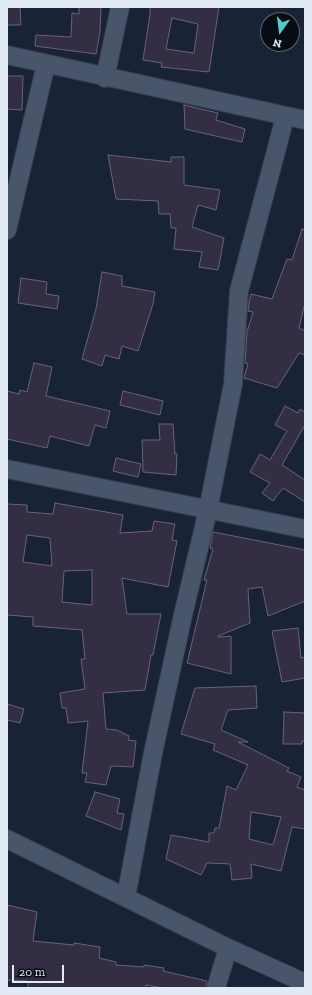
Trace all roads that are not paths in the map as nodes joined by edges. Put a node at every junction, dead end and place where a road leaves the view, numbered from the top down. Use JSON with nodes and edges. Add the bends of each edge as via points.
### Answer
{"nodes":[{"id":1,"x":120,"y":7,"type":"edge"},
{"id":2,"x":7,"y":55,"type":"edge"},
{"id":3,"x":46,"y":64,"type":"junction"},
{"id":4,"x":105,"y":78,"type":"junction"},
{"id":5,"x":285,"y":117,"type":"junction"},
{"id":6,"x":305,"y":120,"type":"edge"},
{"id":7,"x":7,"y":230,"type":"edge"},
{"id":8,"x":7,"y":469,"type":"edge"},
{"id":9,"x":208,"y":510,"type":"junction"},
{"id":10,"x":305,"y":529,"type":"edge"},
{"id":11,"x":7,"y":839,"type":"edge"},
{"id":12,"x":126,"y":897,"type":"junction"},
{"id":13,"x":228,"y":948,"type":"junction"},
{"id":14,"x":305,"y":983,"type":"edge"},
{"id":15,"x":216,"y":988,"type":"edge"}],
"edges":[{"from":1,"to":4,"type":"street"},
{"from":2,"to":3,"type":"street"},
{"from":3,"to":4,"type":"street"},
{"from":3,"to":7,"type":"street"},
{"from":4,"to":5,"type":"street"},
{"from":5,"to":6,"type":"street"},
{"from":5,"to":9,"type":"street","via":[[239,291],[233,384]]},
{"from":8,"to":9,"type":"street"},
{"from":9,"to":10,"type":"street"},
{"from":9,"to":12,"type":"street","via":[[179,630]]},
{"from":11,"to":12,"type":"street"},
{"from":12,"to":13,"type":"street"},
{"from":13,"to":14,"type":"street"},
{"from":13,"to":15,"type":"street"}]}
